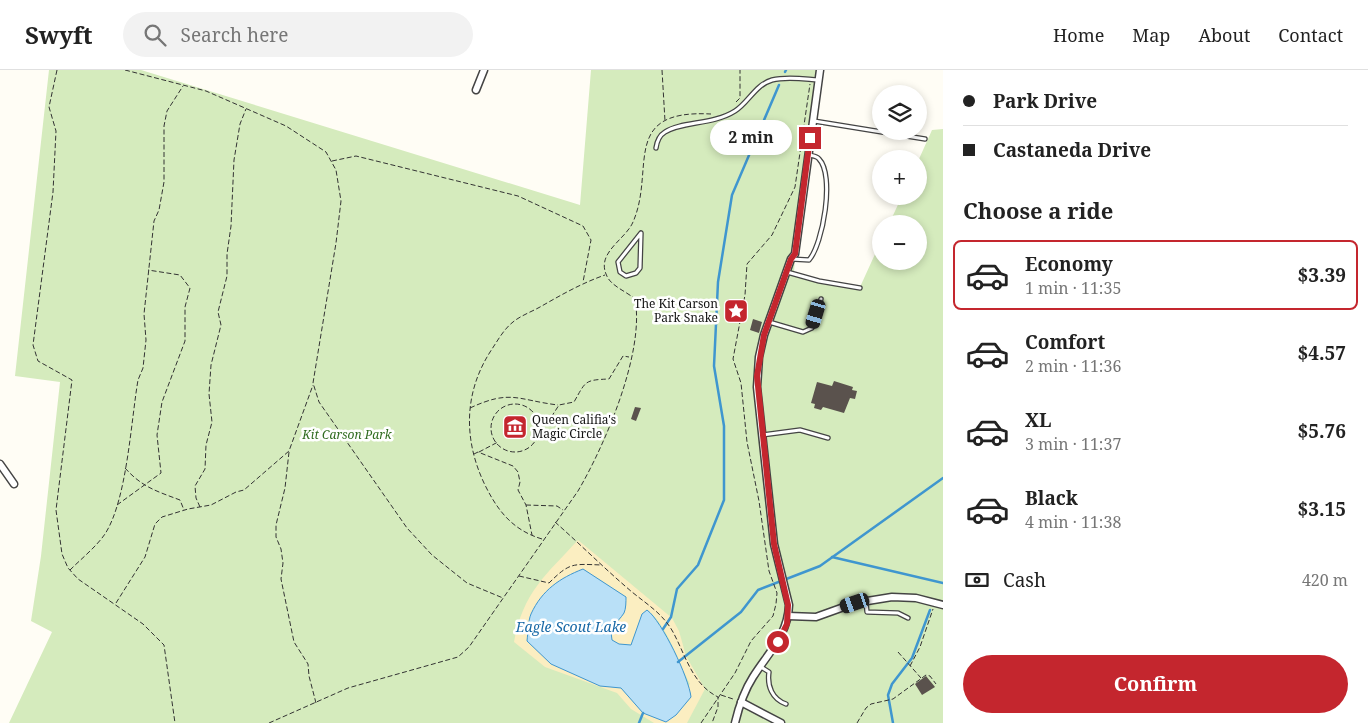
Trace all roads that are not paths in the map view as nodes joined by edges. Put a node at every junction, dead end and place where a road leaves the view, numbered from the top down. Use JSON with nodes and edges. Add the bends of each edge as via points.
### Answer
{"nodes":[{"id":1,"x":484,"y":70,"type":"edge"},
{"id":2,"x":820,"y":70,"type":"edge"},
{"id":3,"x":818,"y":80,"type":"junction"},
{"id":4,"x":476,"y":90,"type":"dead end"},
{"id":5,"x":813,"y":121,"type":"junction"},
{"id":6,"x":872,"y":130,"type":"edge"},
{"id":7,"x":656,"y":148,"type":"dead end"},
{"id":8,"x":808,"y":155,"type":"junction"},
{"id":9,"x":791,"y":259,"type":"junction"},
{"id":10,"x":618,"y":262,"type":"joint"},
{"id":11,"x":786,"y":272,"type":"junction"},
{"id":12,"x":860,"y":288,"type":"dead end"},
{"id":13,"x":821,"y":299,"type":"dead end"},
{"id":14,"x":769,"y":322,"type":"junction"},
{"id":15,"x":761,"y":435,"type":"junction"},
{"id":16,"x":828,"y":438,"type":"dead end"},
{"id":17,"x":0,"y":464,"type":"edge"},
{"id":18,"x":14,"y":484,"type":"dead end"},
{"id":19,"x":866,"y":600,"type":"junction"},
{"id":20,"x":943,"y":606,"type":"edge"},
{"id":21,"x":788,"y":616,"type":"junction"},
{"id":22,"x":908,"y":618,"type":"dead end"},
{"id":23,"x":760,"y":666,"type":"junction"},
{"id":24,"x":741,"y":702,"type":"junction"},
{"id":25,"x":786,"y":704,"type":"dead end"},
{"id":26,"x":735,"y":723,"type":"edge"},
{"id":27,"x":781,"y":723,"type":"edge"}],
"edges":[{"from":1,"to":4,"type":"street"},
{"from":2,"to":3,"type":"street"},
{"from":3,"to":5,"type":"street"},
{"from":3,"to":7,"type":"lane","via":[[784,78],[768,81],[736,110],[716,120],[669,130],[661,135]]},
{"from":5,"to":6,"type":"lane"},
{"from":5,"to":8,"type":"street"},
{"from":8,"to":9,"type":"street","via":[[795,254]]},
{"from":8,"to":9,"type":"lane","via":[[821,161],[826,180],[820,240],[809,260]]},
{"from":9,"to":11,"type":"street"},
{"from":10,"to":10,"type":"lane","via":[[620,272],[626,276],[638,271],[641,234]]},
{"from":11,"to":12,"type":"lane","via":[[819,282]]},
{"from":11,"to":14,"type":"street"},
{"from":13,"to":14,"type":"lane","via":[[812,328],[808,331]]},
{"from":14,"to":15,"type":"street","via":[[757,376]]},
{"from":15,"to":16,"type":"lane","via":[[800,430]]},
{"from":15,"to":21,"type":"street","via":[[774,544]]},
{"from":17,"to":18,"type":"street"},
{"from":19,"to":20,"type":"street","via":[[904,597]]},
{"from":19,"to":21,"type":"street","via":[[816,617]]},
{"from":19,"to":22,"type":"lane","via":[[867,612],[898,612]]},
{"from":21,"to":23,"type":"street","via":[[778,642]]},
{"from":23,"to":24,"type":"street"},
{"from":23,"to":25,"type":"lane","via":[[769,672],[768,685],[774,696]]},
{"from":24,"to":26,"type":"street"},
{"from":24,"to":27,"type":"street"}]}
